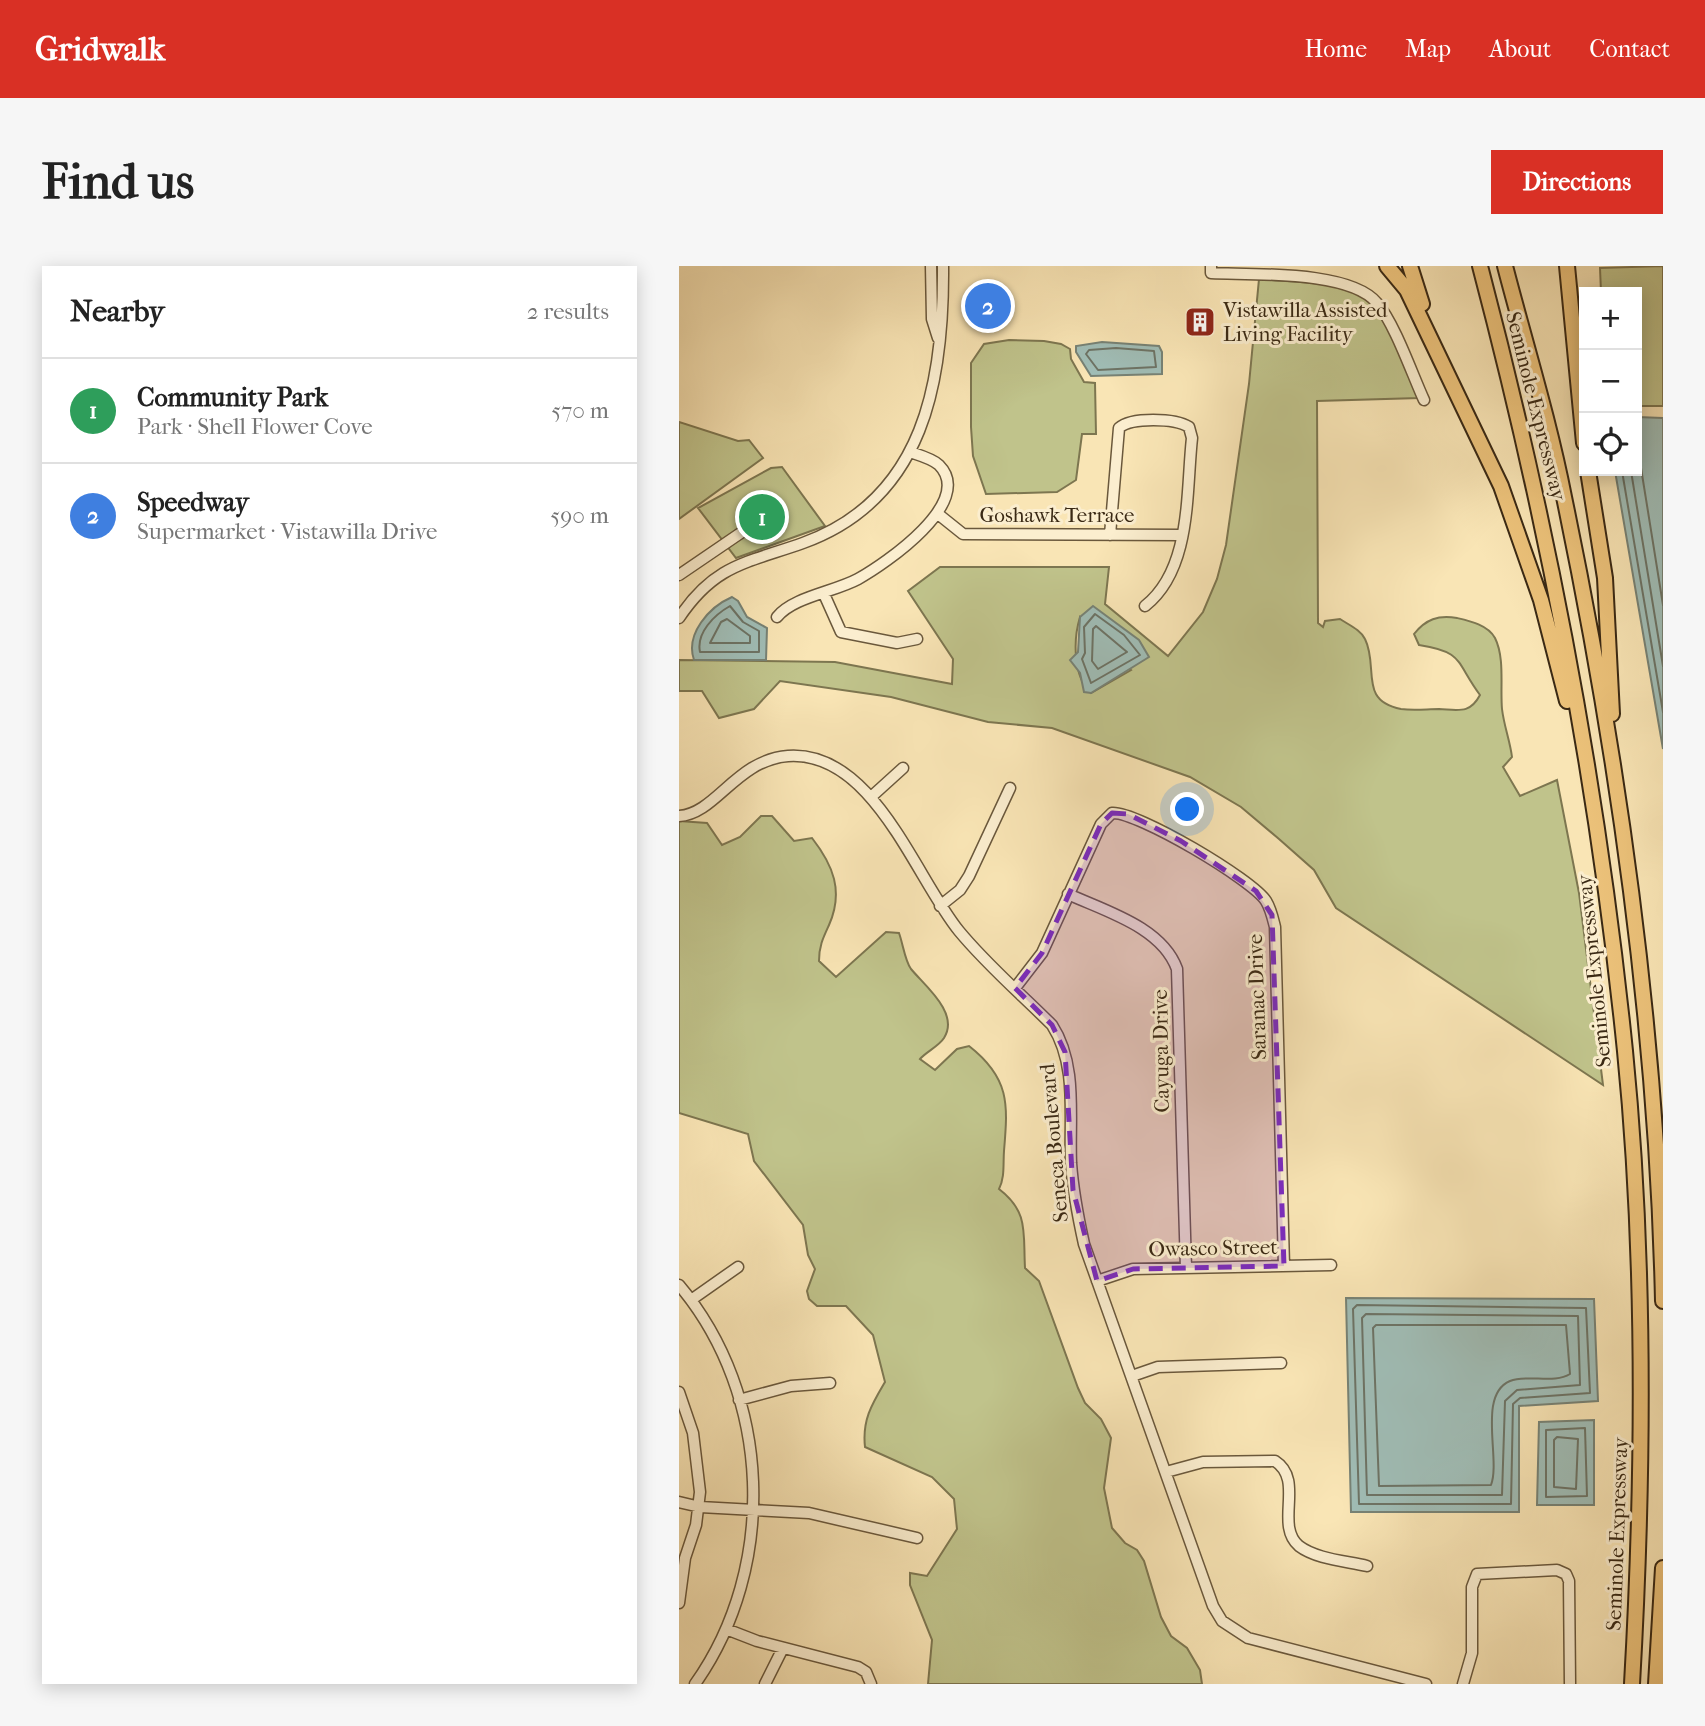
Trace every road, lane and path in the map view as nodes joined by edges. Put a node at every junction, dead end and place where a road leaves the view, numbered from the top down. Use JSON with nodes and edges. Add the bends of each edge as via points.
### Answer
{"nodes":[{"id":1,"x":931,"y":266,"type":"edge"},
{"id":2,"x":943,"y":266,"type":"edge"},
{"id":3,"x":1211,"y":266,"type":"edge"},
{"id":4,"x":1387,"y":266,"type":"edge"},
{"id":5,"x":1411,"y":266,"type":"edge"},
{"id":6,"x":1480,"y":266,"type":"edge"},
{"id":7,"x":1505,"y":266,"type":"edge"},
{"id":8,"x":1567,"y":266,"type":"edge"},
{"id":9,"x":938,"y":338,"type":"junction"},
{"id":10,"x":1447,"y":370,"type":"junction"},
{"id":11,"x":1424,"y":400,"type":"dead end"},
{"id":12,"x":1581,"y":413,"type":"edge"},
{"id":13,"x":910,"y":452,"type":"junction"},
{"id":14,"x":1589,"y":476,"type":"edge"},
{"id":15,"x":937,"y":514,"type":"junction"},
{"id":16,"x":748,"y":528,"type":"dead end"},
{"id":17,"x":1110,"y":535,"type":"junction"},
{"id":18,"x":1182,"y":535,"type":"junction"},
{"id":19,"x":679,"y":575,"type":"edge"},
{"id":20,"x":824,"y":594,"type":"junction"},
{"id":21,"x":1145,"y":606,"type":"dead end"},
{"id":22,"x":777,"y":617,"type":"dead end"},
{"id":23,"x":679,"y":618,"type":"edge"},
{"id":24,"x":917,"y":639,"type":"dead end"},
{"id":25,"x":903,"y":768,"type":"dead end"},
{"id":26,"x":1615,"y":772,"type":"junction"},
{"id":27,"x":1010,"y":789,"type":"dead end"},
{"id":28,"x":871,"y":797,"type":"junction"},
{"id":29,"x":679,"y":816,"type":"edge"},
{"id":30,"x":1068,"y":894,"type":"junction"},
{"id":31,"x":940,"y":906,"type":"junction"},
{"id":32,"x":1613,"y":939,"type":"junction"},
{"id":33,"x":1015,"y":988,"type":"junction"},
{"id":34,"x":1331,"y":1265,"type":"dead end"},
{"id":35,"x":1284,"y":1266,"type":"junction"},
{"id":36,"x":738,"y":1267,"type":"dead end"},
{"id":37,"x":1186,"y":1268,"type":"junction"},
{"id":38,"x":1097,"y":1280,"type":"junction"},
{"id":39,"x":679,"y":1286,"type":"edge"},
{"id":40,"x":691,"y":1300,"type":"junction"},
{"id":41,"x":1663,"y":1301,"type":"edge"},
{"id":42,"x":1280,"y":1363,"type":"dead end"},
{"id":43,"x":1132,"y":1376,"type":"junction"},
{"id":44,"x":830,"y":1383,"type":"dead end"},
{"id":45,"x":679,"y":1392,"type":"edge"},
{"id":46,"x":739,"y":1400,"type":"junction"},
{"id":47,"x":1166,"y":1472,"type":"junction"},
{"id":48,"x":679,"y":1502,"type":"edge"},
{"id":49,"x":700,"y":1507,"type":"junction"},
{"id":50,"x":753,"y":1509,"type":"junction"},
{"id":51,"x":917,"y":1538,"type":"dead end"},
{"id":52,"x":1367,"y":1566,"type":"dead end"},
{"id":53,"x":1663,"y":1568,"type":"edge"},
{"id":54,"x":679,"y":1603,"type":"edge"},
{"id":55,"x":726,"y":1629,"type":"junction"},
{"id":56,"x":783,"y":1648,"type":"junction"},
{"id":57,"x":695,"y":1684,"type":"edge"},
{"id":58,"x":765,"y":1684,"type":"edge"},
{"id":59,"x":871,"y":1684,"type":"edge"},
{"id":60,"x":1426,"y":1684,"type":"edge"},
{"id":61,"x":1463,"y":1684,"type":"edge"},
{"id":62,"x":1570,"y":1684,"type":"edge"},
{"id":63,"x":1632,"y":1684,"type":"edge"},
{"id":64,"x":1656,"y":1684,"type":"edge"}],
"edges":[{"from":1,"to":9,"type":"street","via":[[932,319]]},
{"from":2,"to":9,"type":"street"},
{"from":3,"to":11,"type":"street","via":[[1211,273],[1294,275],[1366,293],[1380,307]]},
{"from":4,"to":10,"type":"highway","via":[[1407,290]]},
{"from":5,"to":10,"type":"highway"},
{"from":6,"to":32,"type":"highway","name":"Seminole Expressway","via":[[1518,410],[1561,608]]},
{"from":7,"to":26,"type":"highway","name":"Seminole Expressway","via":[[1564,495]]},
{"from":8,"to":12,"type":"highway"},
{"from":9,"to":13,"type":"street","via":[[933,394]]},
{"from":10,"to":32,"type":"highway","via":[[1504,498],[1559,662],[1605,919]]},
{"from":13,"to":15,"type":"street","via":[[939,465],[947,479],[947,494]]},
{"from":13,"to":23,"type":"street","via":[[864,510],[824,534],[730,568],[702,589]]},
{"from":14,"to":26,"type":"highway","via":[[1605,578]]},
{"from":15,"to":17,"type":"street","name":"Goshawk Terrace","via":[[963,534]]},
{"from":15,"to":20,"type":"street","via":[[884,564]]},
{"from":16,"to":19,"type":"street"},
{"from":17,"to":18,"type":"street","name":"Goshawk Terrace"},
{"from":17,"to":18,"type":"street","via":[[1119,428],[1132,422],[1181,422],[1189,427],[1192,438]]},
{"from":18,"to":21,"type":"street","via":[[1174,568],[1161,594]]},
{"from":20,"to":22,"type":"street","via":[[786,606]]},
{"from":20,"to":24,"type":"street","via":[[841,632],[897,643]]},
{"from":25,"to":28,"type":"street"},
{"from":26,"to":41,"type":"highway","name":"Seminole Expressway","via":[[1651,1071]]},
{"from":27,"to":31,"type":"street","via":[[969,876]]},
{"from":28,"to":29,"type":"street","name":"Seneca Boulevard","via":[[841,770],[789,756],[754,765],[698,810]]},
{"from":28,"to":31,"type":"street","name":"Seneca Boulevard"},
{"from":30,"to":33,"type":"street","name":"Saranac Drive","via":[[1042,953]]},
{"from":30,"to":35,"type":"street","name":"Saranac Drive","via":[[1101,824],[1119,812],[1181,841],[1266,901],[1275,927]]},
{"from":30,"to":37,"type":"street","name":"Cayuga Drive","via":[[1150,935],[1168,951],[1177,969]]},
{"from":31,"to":33,"type":"street","name":"Seneca Boulevard"},
{"from":32,"to":63,"type":"highway","name":"Seminole Expressway","via":[[1628,1090],[1640,1317],[1640,1532]]},
{"from":33,"to":38,"type":"street","name":"Seneca Boulevard","via":[[1052,1025],[1065,1052],[1073,1190]]},
{"from":34,"to":35,"type":"street","name":"Owasco Street"},
{"from":35,"to":37,"type":"street","name":"Owasco Street"},
{"from":36,"to":40,"type":"street"},
{"from":37,"to":38,"type":"street","name":"Owasco Street","via":[[1133,1269]]},
{"from":38,"to":43,"type":"street","name":"Seneca Boulevard"},
{"from":39,"to":40,"type":"street"},
{"from":40,"to":46,"type":"street","via":[[719,1347]]},
{"from":42,"to":43,"type":"street","via":[[1158,1367]]},
{"from":43,"to":47,"type":"street","name":"Seneca Boulevard"},
{"from":44,"to":46,"type":"street","via":[[791,1386]]},
{"from":45,"to":49,"type":"street","via":[[693,1433]]},
{"from":46,"to":50,"type":"street","via":[[750,1448]]},
{"from":47,"to":52,"type":"street","via":[[1203,1462],[1275,1461],[1287,1473],[1291,1531],[1298,1545],[1311,1553]]},
{"from":47,"to":60,"type":"street","name":"Seneca Boulevard","via":[[1213,1606],[1235,1632]]},
{"from":48,"to":49,"type":"street"},
{"from":49,"to":50,"type":"street"},
{"from":49,"to":54,"type":"street","via":[[685,1558]]},
{"from":50,"to":51,"type":"street","via":[[833,1517]]},
{"from":50,"to":55,"type":"street","via":[[747,1561]]},
{"from":53,"to":64,"type":"highway"},
{"from":55,"to":56,"type":"street"},
{"from":55,"to":57,"type":"street"},
{"from":56,"to":58,"type":"street"},
{"from":56,"to":59,"type":"street","via":[[858,1667]]},
{"from":61,"to":62,"type":"street","via":[[1472,1653],[1472,1587],[1477,1574],[1557,1570],[1569,1581]]}]}
